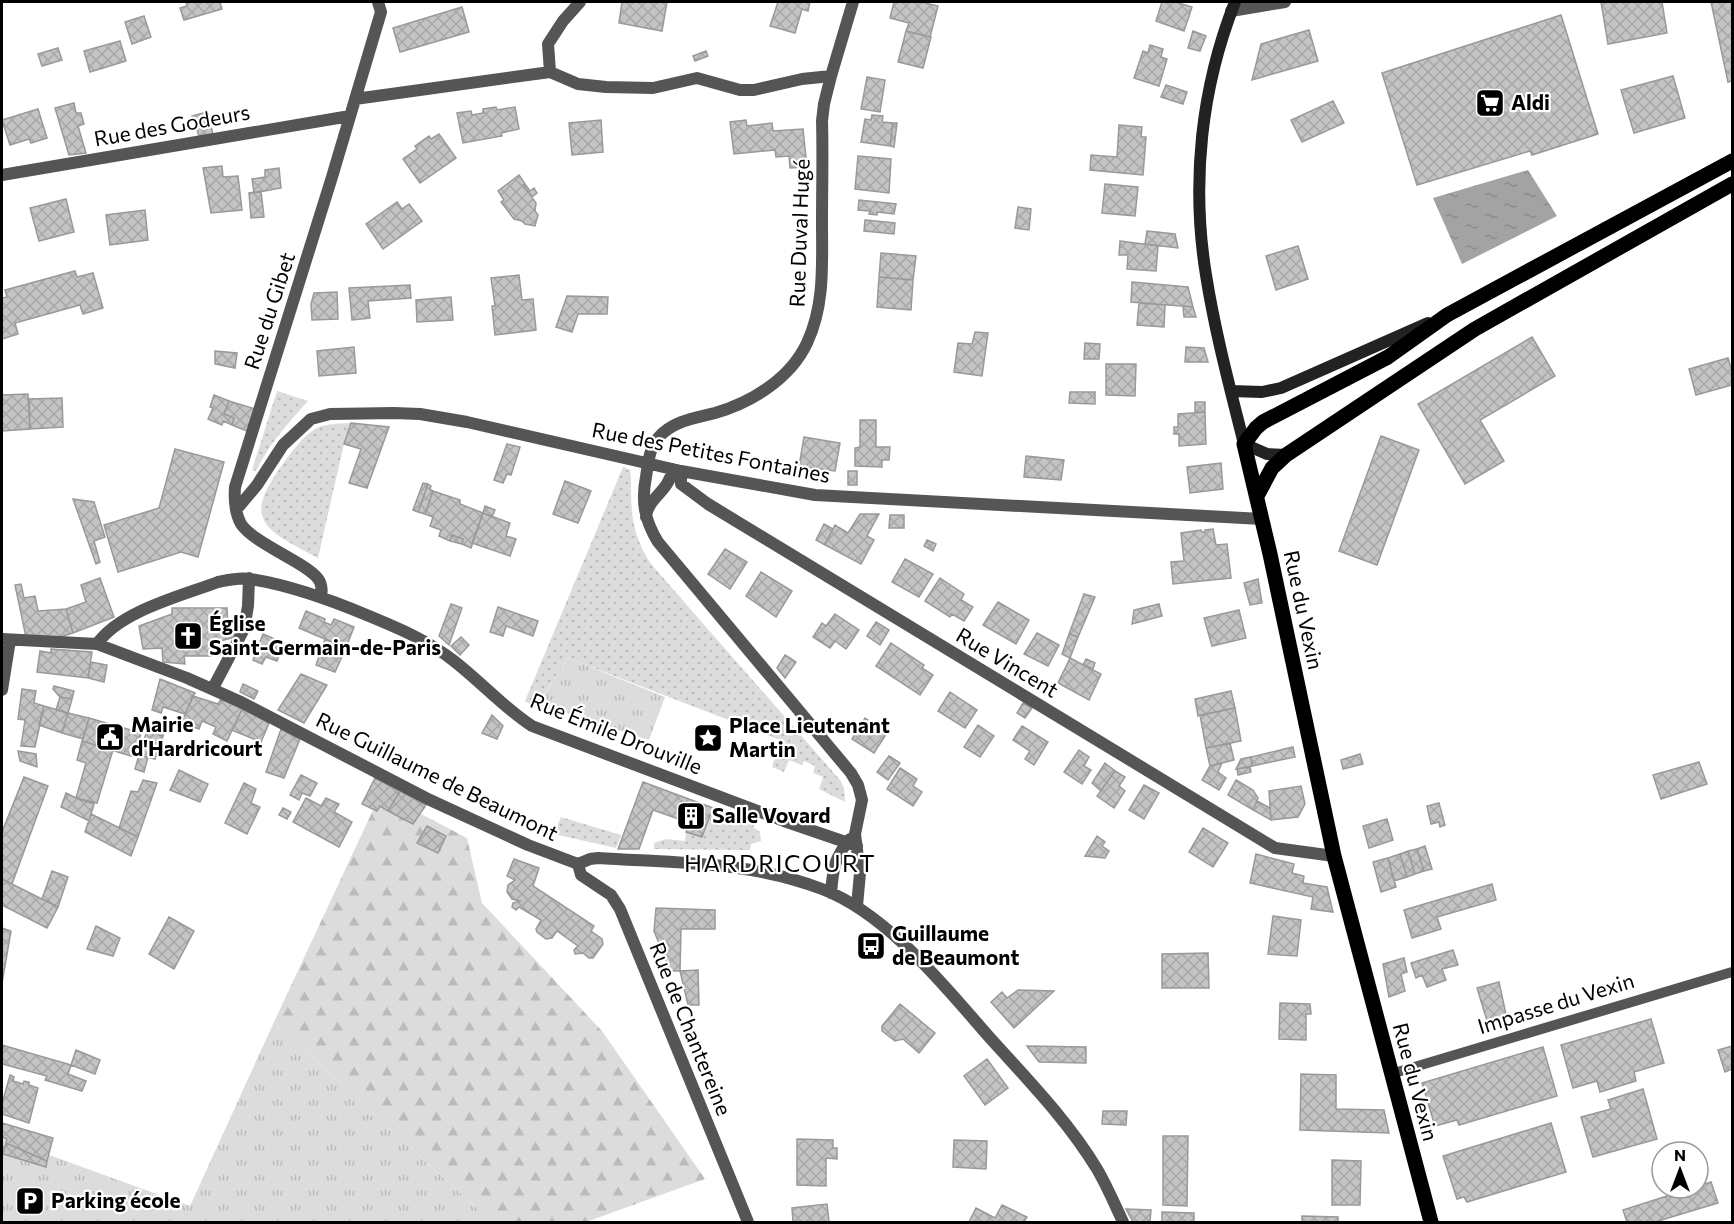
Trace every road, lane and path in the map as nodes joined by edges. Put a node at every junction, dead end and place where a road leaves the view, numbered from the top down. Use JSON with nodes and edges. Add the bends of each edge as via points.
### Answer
{"nodes":[{"id":1,"x":378,"y":2,"type":"edge"},
{"id":2,"x":580,"y":2,"type":"edge"},
{"id":3,"x":853,"y":2,"type":"edge"},
{"id":4,"x":1286,"y":2,"type":"edge"},
{"id":5,"x":1233,"y":6,"type":"edge"},
{"id":6,"x":550,"y":72,"type":"junction"},
{"id":7,"x":831,"y":76,"type":"junction"},
{"id":8,"x":355,"y":99,"type":"junction"},
{"id":9,"x":350,"y":116,"type":"junction"},
{"id":10,"x":1732,"y":161,"type":"edge"},
{"id":11,"x":2,"y":175,"type":"edge"},
{"id":12,"x":1732,"y":184,"type":"edge"},
{"id":13,"x":1447,"y":315,"type":"junction"},
{"id":14,"x":1231,"y":390,"type":"junction"},
{"id":15,"x":1244,"y":444,"type":"junction"},
{"id":16,"x":1286,"y":455,"type":"junction"},
{"id":17,"x":648,"y":464,"type":"junction"},
{"id":18,"x":677,"y":470,"type":"junction"},
{"id":19,"x":1257,"y":496,"type":"junction"},
{"id":20,"x":236,"y":510,"type":"junction"},
{"id":21,"x":645,"y":518,"type":"junction"},
{"id":22,"x":1262,"y":519,"type":"junction"},
{"id":23,"x":249,"y":578,"type":"junction"},
{"id":24,"x":321,"y":596,"type":"junction"},
{"id":25,"x":6,"y":639,"type":"edge"},
{"id":26,"x":97,"y":644,"type":"junction"},
{"id":27,"x":213,"y":688,"type":"junction"},
{"id":28,"x":2,"y":690,"type":"edge"},
{"id":29,"x":853,"y":841,"type":"junction"},
{"id":30,"x":1334,"y":856,"type":"junction"},
{"id":31,"x":579,"y":864,"type":"junction"},
{"id":32,"x":831,"y":893,"type":"junction"},
{"id":33,"x":857,"y":906,"type":"junction"},
{"id":34,"x":1732,"y":972,"type":"edge"},
{"id":35,"x":1391,"y":1074,"type":"junction"},
{"id":36,"x":748,"y":1222,"type":"edge"},
{"id":37,"x":1123,"y":1222,"type":"edge"},
{"id":38,"x":1431,"y":1222,"type":"edge"}],
"edges":[{"from":1,"to":8,"type":"street","name":"Rue du Gibet","via":[[381,12]]},
{"from":2,"to":6,"type":"street","via":[[548,44]]},
{"from":3,"to":7,"type":"street","name":"Rue Duval Hugé"},
{"from":4,"to":5,"type":"street"},
{"from":5,"to":14,"type":"main road","name":"Rue du Vexin","via":[[1209,83],[1200,200],[1206,274]]},
{"from":6,"to":7,"type":"street","via":[[578,84],[606,87],[653,88],[698,78],[740,90]]},
{"from":6,"to":8,"type":"street"},
{"from":7,"to":17,"type":"street","name":"Rue Duval Hugé","via":[[822,121],[821,293],[806,344],[783,376],[760,393],[735,406],[667,429],[652,447]]},
{"from":8,"to":9,"type":"street","name":"Rue du Gibet"},
{"from":9,"to":11,"type":"street","name":"Rue des Godeurs"},
{"from":9,"to":20,"type":"street","name":"Rue du Gibet","via":[[237,478]]},
{"from":10,"to":13,"type":"main road"},
{"from":12,"to":16,"type":"main road","via":[[1475,329]]},
{"from":13,"to":14,"type":"main road","via":[[1281,388],[1262,392]]},
{"from":13,"to":15,"type":"main road","via":[[1388,357],[1263,422]]},
{"from":14,"to":15,"type":"main road","name":"Rue du Vexin"},
{"from":15,"to":16,"type":"main road","via":[[1266,454]]},
{"from":15,"to":19,"type":"main road","name":"Rue du Vexin"},
{"from":16,"to":19,"type":"main road","via":[[1272,468]]},
{"from":17,"to":18,"type":"street","name":"Rue des Petites Fontaines"},
{"from":17,"to":20,"type":"street","name":"Rue des Petites Fontaines","via":[[420,414],[330,414],[302,425]]},
{"from":17,"to":21,"type":"street","name":"Rue Duval Hugé","via":[[643,497]]},
{"from":18,"to":21,"type":"street","via":[[649,506]]},
{"from":18,"to":22,"type":"street","name":"Rue des Petites Fontaines","via":[[815,495]]},
{"from":18,"to":30,"type":"street","name":"Rue Vincent","via":[[681,484],[708,504],[1275,848]]},
{"from":19,"to":22,"type":"main road","name":"Rue du Vexin"},
{"from":20,"to":24,"type":"street","via":[[243,526],[315,575],[321,584]]},
{"from":21,"to":29,"type":"street","name":"Rue Duval Hugé","via":[[658,542],[851,773],[862,800]]},
{"from":22,"to":30,"type":"main road","name":"Rue du Vexin"},
{"from":23,"to":24,"type":"street","name":"Rue Émile Drouville"},
{"from":23,"to":26,"type":"street","name":"Rue Émile Drouville","via":[[218,582],[136,613],[112,628]]},
{"from":23,"to":27,"type":"street","via":[[244,629]]},
{"from":24,"to":29,"type":"street","name":"Rue Émile Drouville","via":[[429,644],[532,726]]},
{"from":25,"to":26,"type":"street"},
{"from":25,"to":28,"type":"street"},
{"from":26,"to":27,"type":"street","name":"Rue Guillaume de Beaumont"},
{"from":27,"to":31,"type":"street","name":"Rue Guillaume de Beaumont","via":[[430,800]]},
{"from":29,"to":32,"type":"street","name":"Rue Duval Hugé","via":[[839,852],[834,862]]},
{"from":29,"to":33,"type":"street","name":"Rue Duval Hugé","via":[[860,873]]},
{"from":30,"to":35,"type":"main road","name":"Rue du Vexin"},
{"from":31,"to":32,"type":"street","via":[[598,858],[723,866],[762,871]]},
{"from":31,"to":36,"type":"street","name":"Rue de Chantereine","via":[[581,875],[612,895],[620,909]]},
{"from":32,"to":33,"type":"street"},
{"from":33,"to":37,"type":"street","via":[[943,985],[1064,1121],[1097,1169]]},
{"from":34,"to":35,"type":"lane","name":"Impasse du Vexin"},
{"from":35,"to":38,"type":"main road","name":"Rue du Vexin"}]}
